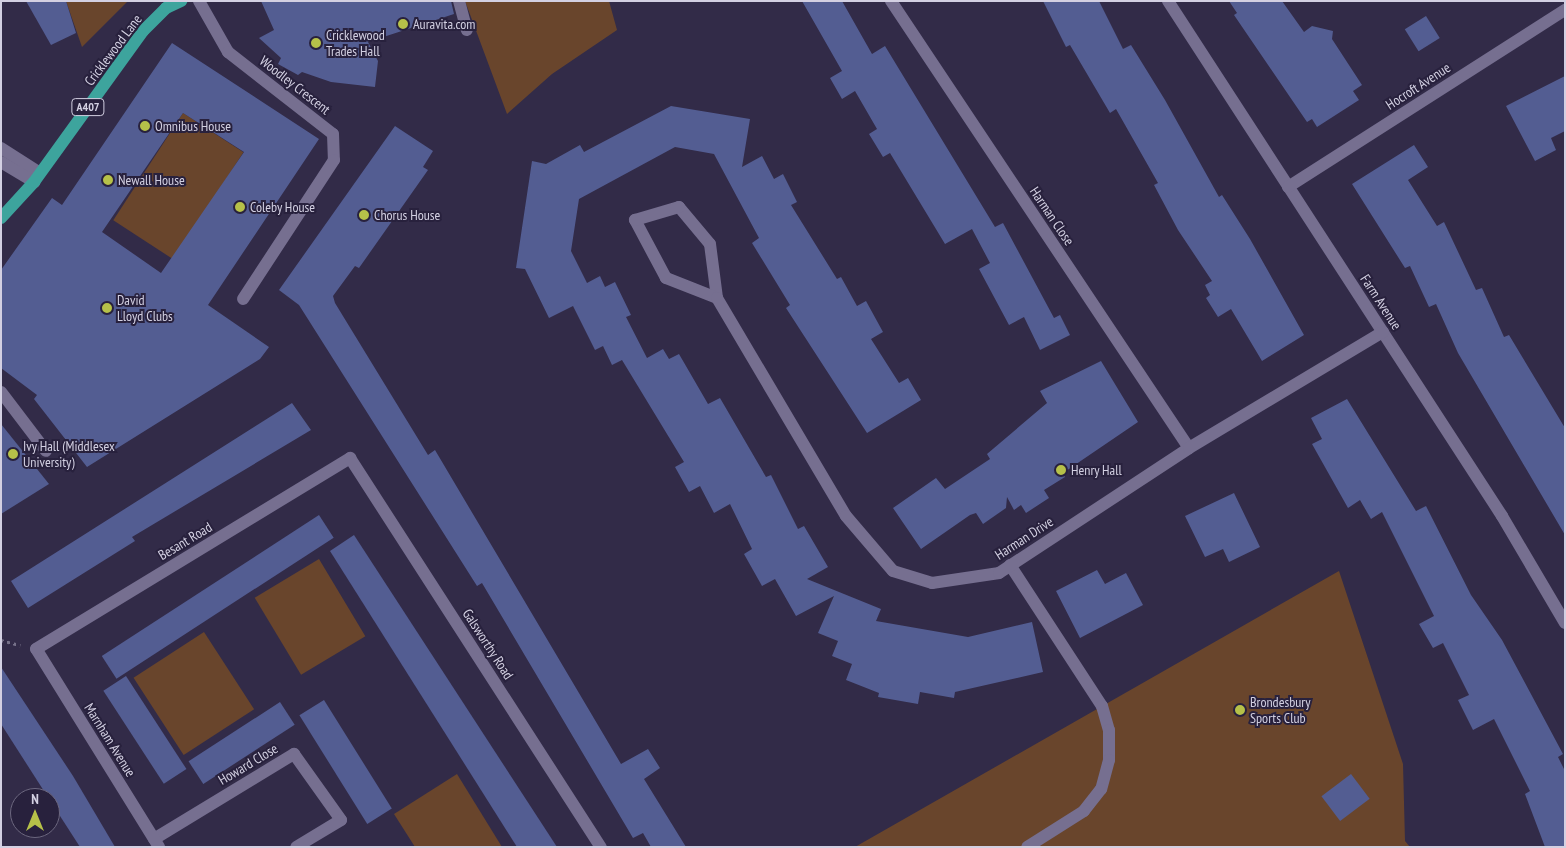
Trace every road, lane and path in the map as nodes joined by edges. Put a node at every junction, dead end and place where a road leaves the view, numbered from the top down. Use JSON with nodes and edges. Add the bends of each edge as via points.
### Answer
{"nodes":[{"id":1,"x":180,"y":1,"type":"edge"},
{"id":2,"x":199,"y":1,"type":"edge"},
{"id":3,"x":459,"y":1,"type":"edge"},
{"id":4,"x":891,"y":1,"type":"edge"},
{"id":5,"x":1168,"y":1,"type":"edge"},
{"id":6,"x":165,"y":5,"type":"edge"},
{"id":7,"x":1565,"y":10,"type":"edge"},
{"id":8,"x":467,"y":30,"type":"dead end"},
{"id":9,"x":1,"y":148,"type":"edge"},
{"id":10,"x":1,"y":162,"type":"edge"},
{"id":11,"x":37,"y":177,"type":"junction"},
{"id":12,"x":1288,"y":187,"type":"junction"},
{"id":13,"x":1,"y":218,"type":"edge"},
{"id":14,"x":716,"y":298,"type":"junction"},
{"id":15,"x":243,"y":299,"type":"dead end"},
{"id":16,"x":1383,"y":332,"type":"junction"},
{"id":17,"x":1,"y":392,"type":"edge"},
{"id":18,"x":1189,"y":448,"type":"junction"},
{"id":19,"x":46,"y":451,"type":"dead end"},
{"id":20,"x":350,"y":458,"type":"joint"},
{"id":21,"x":1010,"y":565,"type":"junction"},
{"id":22,"x":1565,"y":622,"type":"edge"},
{"id":23,"x":36,"y":649,"type":"joint"},
{"id":24,"x":156,"y":843,"type":"edge"},
{"id":25,"x":296,"y":847,"type":"edge"},
{"id":26,"x":602,"y":847,"type":"edge"},
{"id":27,"x":1027,"y":847,"type":"edge"}],
"edges":[{"from":1,"to":6,"type":"main road","name":"Cricklewood Lane","number":"A407"},
{"from":2,"to":15,"type":"street","name":"Woodley Crescent","via":[[228,52],[333,134],[334,160]]},
{"from":3,"to":8,"type":"street"},
{"from":4,"to":18,"type":"street","name":"Harman Close"},
{"from":5,"to":12,"type":"street","name":"Farm Avenue"},
{"from":6,"to":11,"type":"main road","name":"Cricklewood Lane","number":"A407"},
{"from":7,"to":12,"type":"street","name":"Hocroft Avenue"},
{"from":9,"to":11,"type":"street"},
{"from":10,"to":11,"type":"street"},
{"from":11,"to":13,"type":"main road","name":"Cricklewood Lane","number":"A407"},
{"from":12,"to":16,"type":"street","name":"Farm Avenue"},
{"from":14,"to":14,"type":"street","name":"Harman Drive","via":[[666,278],[635,220],[679,207],[710,244]]},
{"from":14,"to":21,"type":"street","name":"Harman Drive","via":[[846,516],[893,571],[932,583],[999,573]]},
{"from":16,"to":18,"type":"street","name":"Harman Drive"},
{"from":16,"to":22,"type":"street","name":"Farm Avenue"},
{"from":17,"to":19,"type":"street"},
{"from":18,"to":21,"type":"street","name":"Harman Drive"},
{"from":20,"to":23,"type":"street","name":"Besant Road"},
{"from":20,"to":26,"type":"street","name":"Galsworthy Road"},
{"from":21,"to":27,"type":"street","via":[[1102,706],[1109,730],[1109,760],[1102,789],[1084,811]]},
{"from":23,"to":24,"type":"street","name":"Marnham Avenue"},
{"from":24,"to":25,"type":"street","name":"Howard Close","via":[[294,754],[342,820]]}]}
